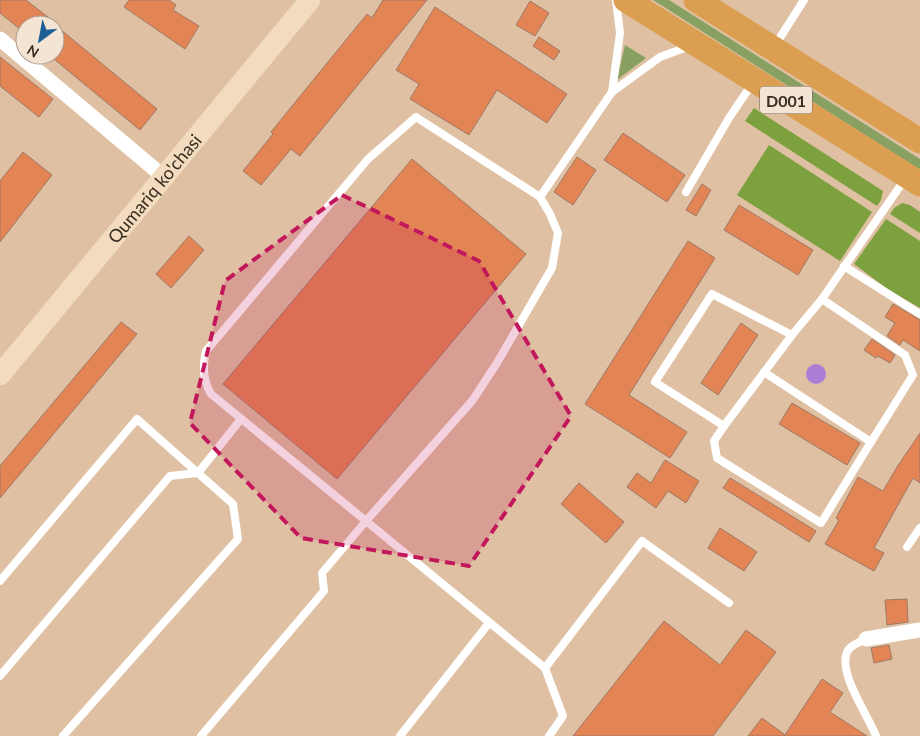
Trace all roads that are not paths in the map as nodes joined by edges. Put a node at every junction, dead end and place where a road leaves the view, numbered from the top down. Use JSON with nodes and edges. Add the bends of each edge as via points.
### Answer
{"nodes":[{"id":1,"x":292,"y":0,"type":"edge"},
{"id":2,"x":310,"y":0,"type":"edge"},
{"id":3,"x":616,"y":0,"type":"edge"},
{"id":4,"x":626,"y":0,"type":"edge"},
{"id":5,"x":696,"y":0,"type":"edge"},
{"id":6,"x":804,"y":0,"type":"edge"},
{"id":7,"x":0,"y":39,"type":"edge"},
{"id":8,"x":697,"y":44,"type":"junction"},
{"id":9,"x":773,"y":48,"type":"junction"},
{"id":10,"x":754,"y":80,"type":"junction"},
{"id":11,"x":612,"y":92,"type":"junction"},
{"id":12,"x":207,"y":114,"type":"junction"},
{"id":13,"x":920,"y":141,"type":"edge"},
{"id":14,"x":158,"y":172,"type":"junction"},
{"id":15,"x":914,"y":180,"type":"edge"},
{"id":16,"x":686,"y":192,"type":"dead end"},
{"id":17,"x":540,"y":197,"type":"junction"},
{"id":18,"x":844,"y":266,"type":"junction"},
{"id":19,"x":822,"y":298,"type":"junction"},
{"id":20,"x":920,"y":314,"type":"edge"},
{"id":21,"x":792,"y":335,"type":"junction"},
{"id":22,"x":0,"y":352,"type":"edge"},
{"id":23,"x":764,"y":372,"type":"junction"},
{"id":24,"x":0,"y":375,"type":"edge"},
{"id":25,"x":241,"y":419,"type":"junction"},
{"id":26,"x":724,"y":426,"type":"junction"},
{"id":27,"x":871,"y":442,"type":"junction"},
{"id":28,"x":198,"y":473,"type":"junction"},
{"id":29,"x":366,"y":521,"type":"junction"},
{"id":30,"x":920,"y":528,"type":"edge"},
{"id":31,"x":906,"y":547,"type":"dead end"},
{"id":32,"x":0,"y":581,"type":"edge"},
{"id":33,"x":729,"y":603,"type":"dead end"},
{"id":34,"x":489,"y":623,"type":"junction"},
{"id":35,"x":920,"y":630,"type":"edge"},
{"id":36,"x":866,"y":639,"type":"joint"},
{"id":37,"x":545,"y":668,"type":"junction"},
{"id":38,"x":0,"y":676,"type":"edge"},
{"id":39,"x":63,"y":736,"type":"edge"},
{"id":40,"x":201,"y":736,"type":"edge"},
{"id":41,"x":400,"y":736,"type":"edge"},
{"id":42,"x":549,"y":736,"type":"edge"},
{"id":43,"x":876,"y":736,"type":"edge"}],
"edges":[{"from":1,"to":12,"type":"main road","name":"Qumariq ko'chasi"},
{"from":2,"to":12,"type":"main road","name":"Qumariq ko'chasi"},
{"from":3,"to":11,"type":"lane","via":[[620,33]]},
{"from":4,"to":8,"type":"highway","number":"D001"},
{"from":5,"to":9,"type":"highway","number":"D001"},
{"from":6,"to":9,"type":"lane"},
{"from":7,"to":14,"type":"street"},
{"from":8,"to":10,"type":"highway","number":"D001"},
{"from":8,"to":11,"type":"lane","via":[[660,57]]},
{"from":9,"to":13,"type":"highway","number":"D001"},
{"from":10,"to":15,"type":"highway","number":"D001"},
{"from":10,"to":16,"type":"lane"},
{"from":11,"to":17,"type":"lane"},
{"from":12,"to":14,"type":"main road","name":"Qumariq ko'chasi"},
{"from":14,"to":22,"type":"main road","name":"Qumariq ko'chasi"},
{"from":14,"to":24,"type":"main road","name":"Qumariq ko'chasi"},
{"from":15,"to":18,"type":"lane"},
{"from":17,"to":25,"type":"lane","via":[[416,117],[368,159],[206,351],[203,375],[206,386]]},
{"from":17,"to":29,"type":"lane","via":[[558,232],[552,268],[472,401]]},
{"from":18,"to":19,"type":"lane"},
{"from":18,"to":20,"type":"lane"},
{"from":19,"to":21,"type":"lane"},
{"from":19,"to":27,"type":"lane","via":[[906,355],[913,375]]},
{"from":21,"to":23,"type":"lane"},
{"from":21,"to":26,"type":"lane","via":[[712,294],[655,382]]},
{"from":23,"to":26,"type":"lane"},
{"from":23,"to":27,"type":"lane"},
{"from":25,"to":28,"type":"lane"},
{"from":25,"to":29,"type":"lane"},
{"from":26,"to":27,"type":"lane","via":[[714,440],[717,458],[821,523]]},
{"from":28,"to":32,"type":"lane","via":[[137,419]]},
{"from":28,"to":38,"type":"lane","via":[[170,476]]},
{"from":28,"to":39,"type":"lane","via":[[233,504],[238,539]]},
{"from":29,"to":34,"type":"lane"},
{"from":29,"to":40,"type":"lane","via":[[322,573],[324,591]]},
{"from":30,"to":31,"type":"lane"},
{"from":33,"to":37,"type":"lane","via":[[642,541]]},
{"from":34,"to":37,"type":"lane"},
{"from":34,"to":41,"type":"lane"},
{"from":35,"to":36,"type":"street"},
{"from":36,"to":43,"type":"lane","via":[[851,646],[847,652],[847,673]]},
{"from":37,"to":42,"type":"lane","via":[[563,716]]}]}
